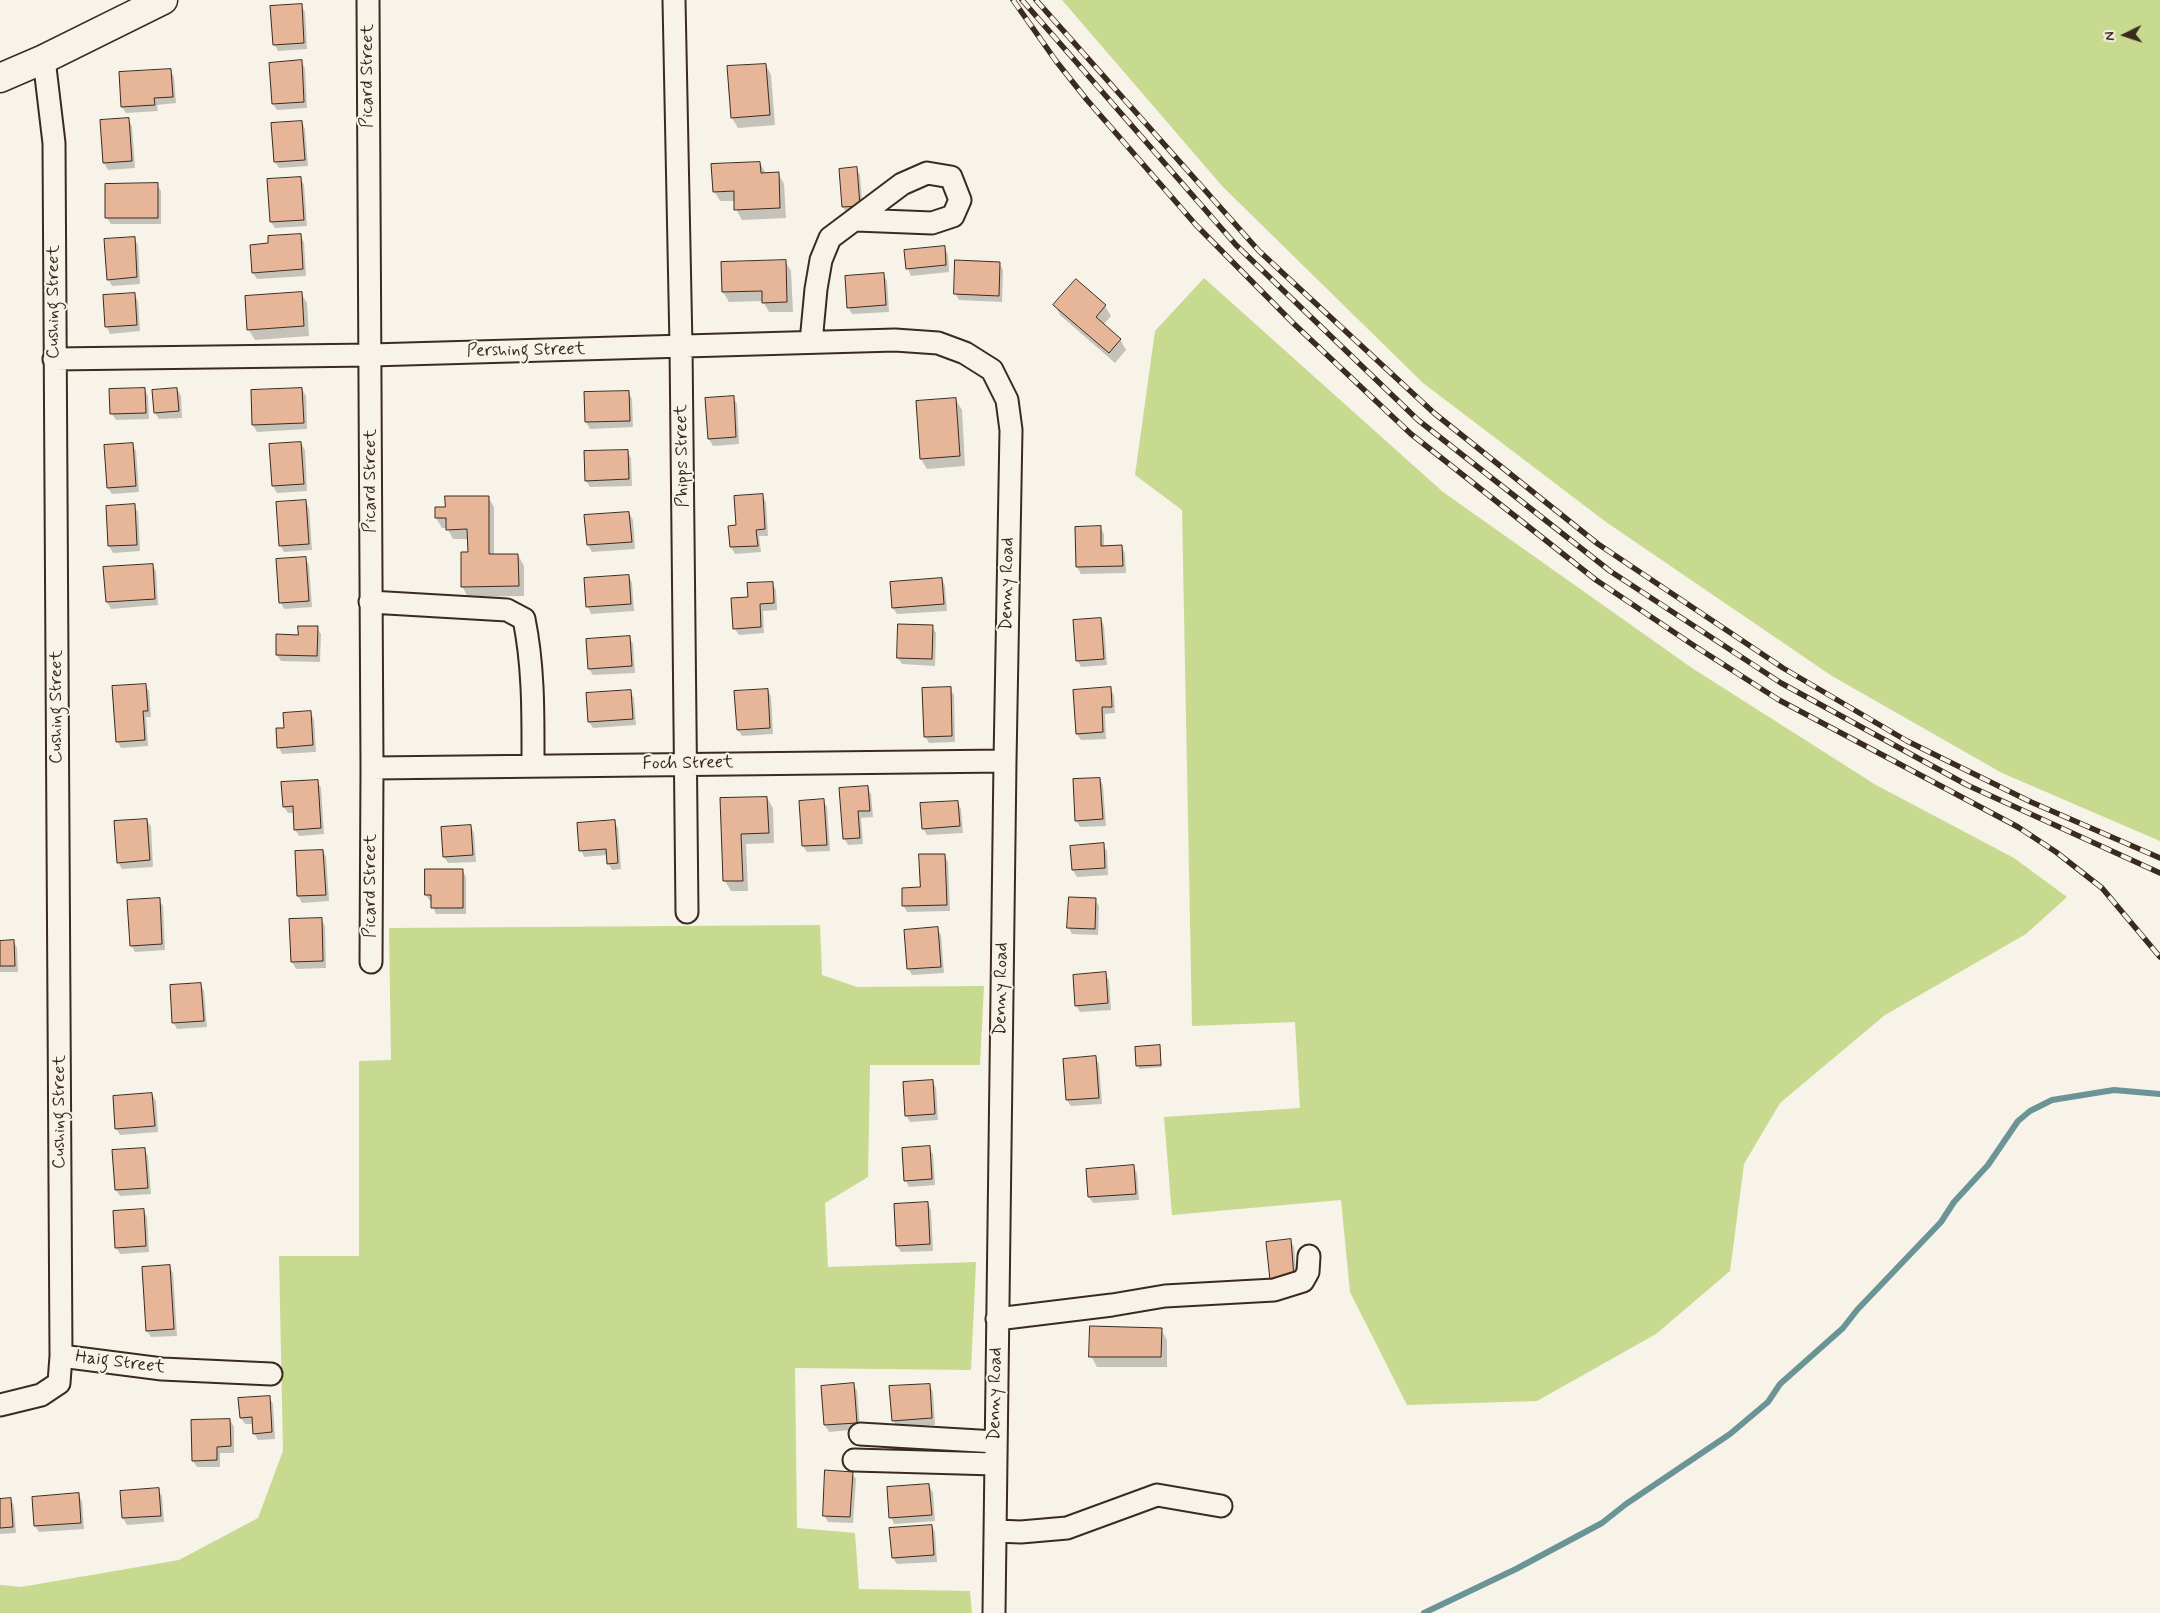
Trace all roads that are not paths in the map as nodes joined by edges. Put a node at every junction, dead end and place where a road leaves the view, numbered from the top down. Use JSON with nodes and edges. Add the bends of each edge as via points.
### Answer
{"nodes":[{"id":1,"x":163,"y":0,"type":"edge"},
{"id":2,"x":368,"y":0,"type":"edge"},
{"id":3,"x":674,"y":0,"type":"edge"},
{"id":4,"x":44,"y":59,"type":"junction"},
{"id":5,"x":0,"y":78,"type":"edge"},
{"id":6,"x":856,"y":220,"type":"dead end"},
{"id":7,"x":811,"y":342,"type":"junction"},
{"id":8,"x":681,"y":346,"type":"junction"},
{"id":9,"x":371,"y":355,"type":"junction"},
{"id":10,"x":54,"y":359,"type":"junction"},
{"id":11,"x":992,"y":370,"type":"joint"},
{"id":12,"x":370,"y":602,"type":"junction"},
{"id":13,"x":1005,"y":761,"type":"junction"},
{"id":14,"x":686,"y":764,"type":"junction"},
{"id":15,"x":533,"y":766,"type":"junction"},
{"id":16,"x":372,"y":768,"type":"junction"},
{"id":17,"x":687,"y":912,"type":"dead end"},
{"id":18,"x":371,"y":962,"type":"dead end"},
{"id":19,"x":1308,"y":1256,"type":"dead end"},
{"id":20,"x":998,"y":1319,"type":"junction"},
{"id":21,"x":61,"y":1356,"type":"junction"},
{"id":22,"x":271,"y":1374,"type":"dead end"},
{"id":23,"x":0,"y":1405,"type":"edge"},
{"id":24,"x":860,"y":1434,"type":"dead end"},
{"id":25,"x":996,"y":1442,"type":"junction"},
{"id":26,"x":854,"y":1460,"type":"dead end"},
{"id":27,"x":996,"y":1464,"type":"junction"},
{"id":28,"x":1221,"y":1506,"type":"dead end"},
{"id":29,"x":995,"y":1532,"type":"junction"},
{"id":30,"x":994,"y":1613,"type":"edge"}],
"edges":[{"from":1,"to":4,"type":"main road"},
{"from":2,"to":9,"type":"street","name":"Picard Street"},
{"from":3,"to":8,"type":"street","name":"Phipps Street"},
{"from":4,"to":5,"type":"main road"},
{"from":4,"to":10,"type":"street","name":"Cushing Street","via":[[54,144]]},
{"from":6,"to":7,"type":"street","via":[[830,238],[821,260]]},
{"from":7,"to":8,"type":"street","name":"Pershing Street"},
{"from":7,"to":11,"type":"street","name":"Pershing Street","via":[[895,340],[938,343],[965,353]]},
{"from":8,"to":9,"type":"street","name":"Pershing Street"},
{"from":8,"to":14,"type":"street","name":"Phipps Street"},
{"from":9,"to":10,"type":"street","name":"Pershing Street"},
{"from":9,"to":12,"type":"street","name":"Picard Street"},
{"from":10,"to":21,"type":"street","name":"Cushing Street"},
{"from":11,"to":13,"type":"street","name":"Denny Road","via":[[1007,400],[1011,430]]},
{"from":12,"to":15,"type":"street","via":[[507,610],[524,619],[532,676]]},
{"from":12,"to":16,"type":"street","name":"Picard Street"},
{"from":13,"to":14,"type":"street","name":"Foch Street"},
{"from":13,"to":20,"type":"street","name":"Denny Road"},
{"from":14,"to":15,"type":"street","name":"Foch Street"},
{"from":14,"to":17,"type":"street","name":"Phipps Street"},
{"from":15,"to":16,"type":"street","name":"Foch Street"},
{"from":16,"to":18,"type":"street","name":"Picard Street"},
{"from":19,"to":20,"type":"street","via":[[1308,1272],[1303,1281],[1274,1290],[1165,1296]]},
{"from":20,"to":25,"type":"street","name":"Denny Road"},
{"from":21,"to":22,"type":"street","name":"Haig Street","via":[[162,1369]]},
{"from":21,"to":23,"type":"street","name":"Haig Street","via":[[59,1383],[41,1395]]},
{"from":24,"to":25,"type":"street"},
{"from":25,"to":27,"type":"street","name":"Denny Road"},
{"from":26,"to":27,"type":"street"},
{"from":27,"to":29,"type":"street","name":"Denny Road"},
{"from":28,"to":29,"type":"street","via":[[1157,1495],[1067,1528]]},
{"from":29,"to":30,"type":"street","name":"Denny Road"}]}
